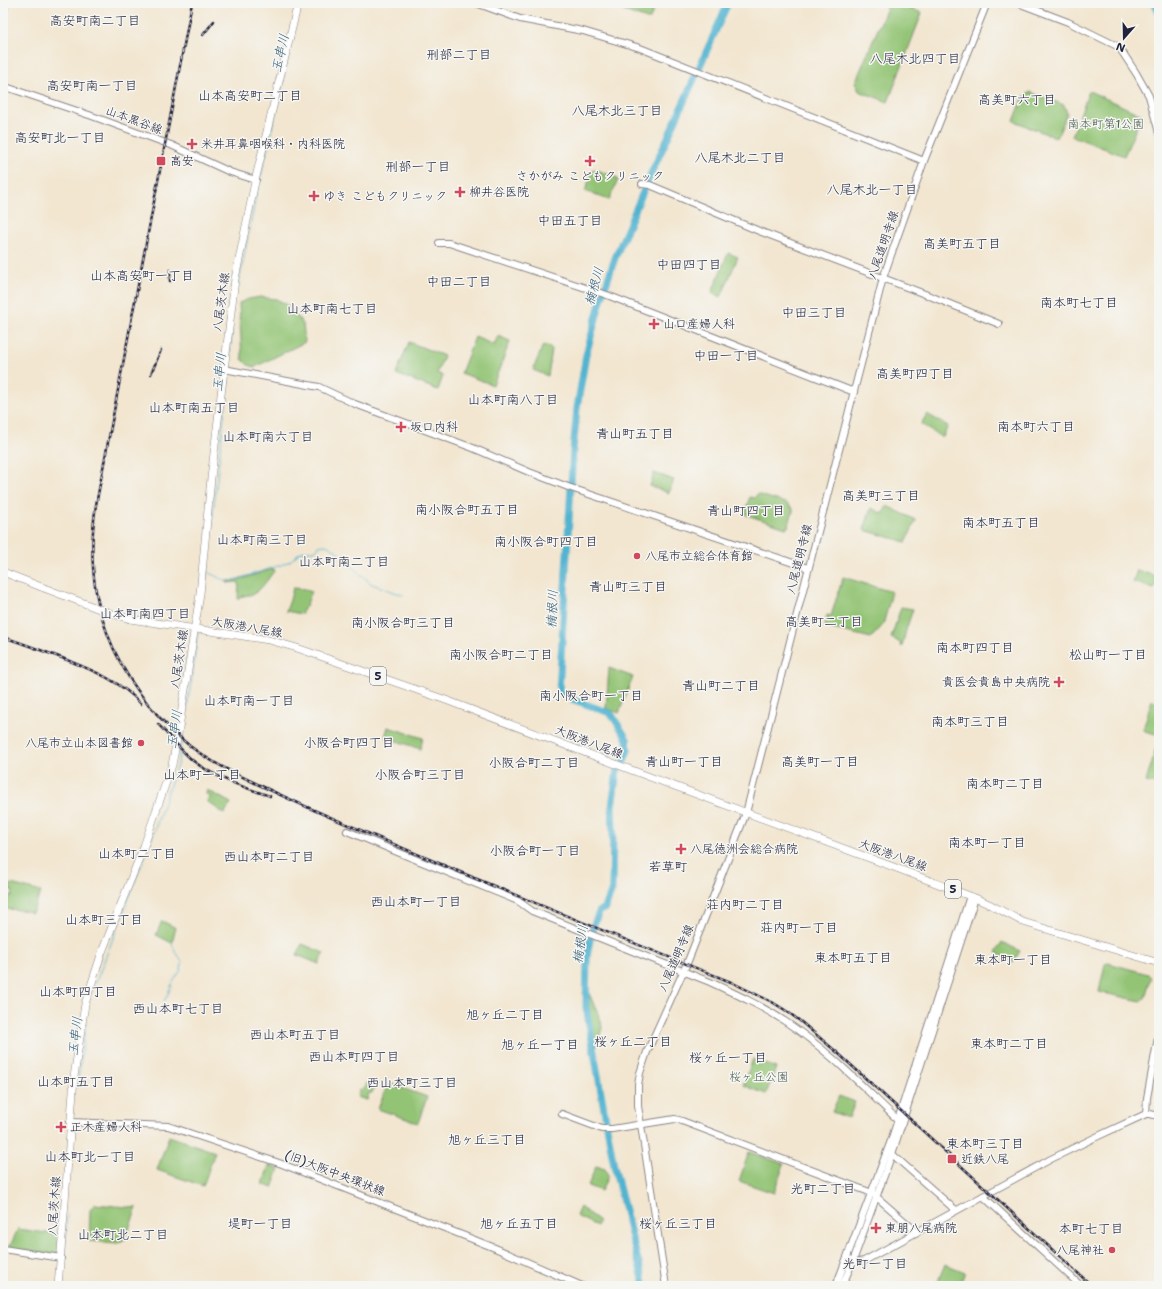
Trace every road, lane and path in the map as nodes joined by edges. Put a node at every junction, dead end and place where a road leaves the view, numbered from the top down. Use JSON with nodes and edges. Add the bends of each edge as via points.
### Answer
{"nodes":[{"id":1,"x":298,"y":3,"type":"edge"},
{"id":2,"x":476,"y":3,"type":"edge"},
{"id":3,"x":987,"y":3,"type":"edge"},
{"id":4,"x":1018,"y":3,"type":"edge"},
{"id":5,"x":3,"y":86,"type":"edge"},
{"id":6,"x":1159,"y":133,"type":"edge"},
{"id":7,"x":924,"y":161,"type":"junction"},
{"id":8,"x":256,"y":180,"type":"junction"},
{"id":9,"x":642,"y":184,"type":"dead end"},
{"id":10,"x":439,"y":243,"type":"dead end"},
{"id":11,"x":883,"y":278,"type":"junction"},
{"id":12,"x":999,"y":324,"type":"dead end"},
{"id":13,"x":227,"y":370,"type":"junction"},
{"id":14,"x":854,"y":392,"type":"junction"},
{"id":15,"x":808,"y":568,"type":"junction"},
{"id":16,"x":3,"y":572,"type":"edge"},
{"id":17,"x":197,"y":629,"type":"junction"},
{"id":18,"x":746,"y":813,"type":"junction"},
{"id":19,"x":347,"y":831,"type":"dead end"},
{"id":20,"x":973,"y":897,"type":"junction"},
{"id":21,"x":1159,"y":963,"type":"edge"},
{"id":22,"x":684,"y":972,"type":"junction"},
{"id":23,"x":1159,"y":1032,"type":"edge"},
{"id":24,"x":562,"y":1114,"type":"dead end"},
{"id":25,"x":1146,"y":1114,"type":"junction"},
{"id":26,"x":1159,"y":1116,"type":"edge"},
{"id":27,"x":898,"y":1120,"type":"junction"},
{"id":28,"x":73,"y":1122,"type":"junction"},
{"id":29,"x":641,"y":1124,"type":"junction"},
{"id":30,"x":901,"y":1127,"type":"junction"},
{"id":31,"x":892,"y":1154,"type":"junction"},
{"id":32,"x":874,"y":1194,"type":"junction"},
{"id":33,"x":983,"y":1196,"type":"junction"},
{"id":34,"x":956,"y":1210,"type":"junction"},
{"id":35,"x":917,"y":1232,"type":"junction"},
{"id":36,"x":3,"y":1249,"type":"edge"},
{"id":37,"x":61,"y":1258,"type":"junction"},
{"id":38,"x":850,"y":1260,"type":"junction"},
{"id":39,"x":58,"y":1286,"type":"edge"},
{"id":40,"x":582,"y":1286,"type":"edge"},
{"id":41,"x":666,"y":1286,"type":"edge"},
{"id":42,"x":836,"y":1286,"type":"edge"},
{"id":43,"x":842,"y":1286,"type":"edge"},
{"id":44,"x":1081,"y":1286,"type":"edge"}],
"edges":[{"from":1,"to":8,"type":"main road","name":"八尾茨木線"},
{"from":2,"to":7,"type":"street","via":[[520,19],[583,31],[640,48]]},
{"from":3,"to":7,"type":"street","name":"八尾道明寺線"},
{"from":4,"to":6,"type":"street","via":[[1068,22],[1119,47],[1149,96]]},
{"from":5,"to":8,"type":"street","name":"山本黒谷線","via":[[171,145],[230,172]]},
{"from":7,"to":11,"type":"street","name":"八尾道明寺線"},
{"from":8,"to":13,"type":"main road","name":"八尾茨木線","via":[[235,279]]},
{"from":9,"to":11,"type":"street"},
{"from":10,"to":14,"type":"street","via":[[456,245],[603,294]]},
{"from":11,"to":12,"type":"street"},
{"from":11,"to":14,"type":"street","name":"八尾道明寺線"},
{"from":13,"to":15,"type":"street","via":[[319,387],[355,404],[568,487]]},
{"from":13,"to":17,"type":"main road","name":"八尾茨木線","via":[[211,478]]},
{"from":14,"to":15,"type":"street","name":"八尾道明寺線"},
{"from":15,"to":18,"type":"street","name":"八尾道明寺線"},
{"from":16,"to":17,"type":"main road","name":"大阪港八尾線","number":"5","bridge":true,"via":[[130,619]]},
{"from":17,"to":18,"type":"main road","name":"大阪港八尾線","number":"5","via":[[269,640],[297,648],[443,699]]},
{"from":17,"to":28,"type":"main road","name":"八尾茨木線","via":[[171,768],[85,1004],[74,1076]]},
{"from":18,"to":20,"type":"main road","name":"大阪港八尾線","number":"5"},
{"from":18,"to":22,"type":"street","name":"八尾道明寺線"},
{"from":19,"to":22,"type":"street","via":[[518,901],[532,911]]},
{"from":20,"to":21,"type":"main road","name":"大阪港八尾線","number":"5","via":[[1023,922]]},
{"from":20,"to":27,"type":"street"},
{"from":20,"to":30,"type":"street"},
{"from":22,"to":27,"type":"street","via":[[739,995],[789,1024],[834,1060]]},
{"from":22,"to":29,"type":"street","name":"八尾道明寺線","via":[[640,1073],[638,1095]]},
{"from":23,"to":25,"type":"street"},
{"from":24,"to":29,"type":"street","via":[[602,1129]]},
{"from":25,"to":26,"type":"street"},
{"from":25,"to":33,"type":"street","via":[[1051,1159]]},
{"from":27,"to":30,"type":"street"},
{"from":27,"to":32,"type":"street"},
{"from":28,"to":37,"type":"main road","name":"八尾茨木線"},
{"from":28,"to":40,"type":"street","name":"(旧)大阪中央環状線","via":[[168,1126],[282,1164],[488,1245]]},
{"from":29,"to":32,"type":"street","via":[[675,1119],[682,1121]]},
{"from":29,"to":41,"type":"street","name":"八尾道明寺線"},
{"from":30,"to":31,"type":"street"},
{"from":31,"to":32,"type":"street"},
{"from":31,"to":34,"type":"street"},
{"from":32,"to":35,"type":"street"},
{"from":32,"to":38,"type":"street"},
{"from":33,"to":34,"type":"street"},
{"from":33,"to":44,"type":"street"},
{"from":34,"to":35,"type":"street"},
{"from":35,"to":38,"type":"street","via":[[864,1261]]},
{"from":36,"to":37,"type":"street"},
{"from":37,"to":39,"type":"main road","name":"八尾茨木線"},
{"from":38,"to":42,"type":"street"},
{"from":38,"to":43,"type":"street"}]}
